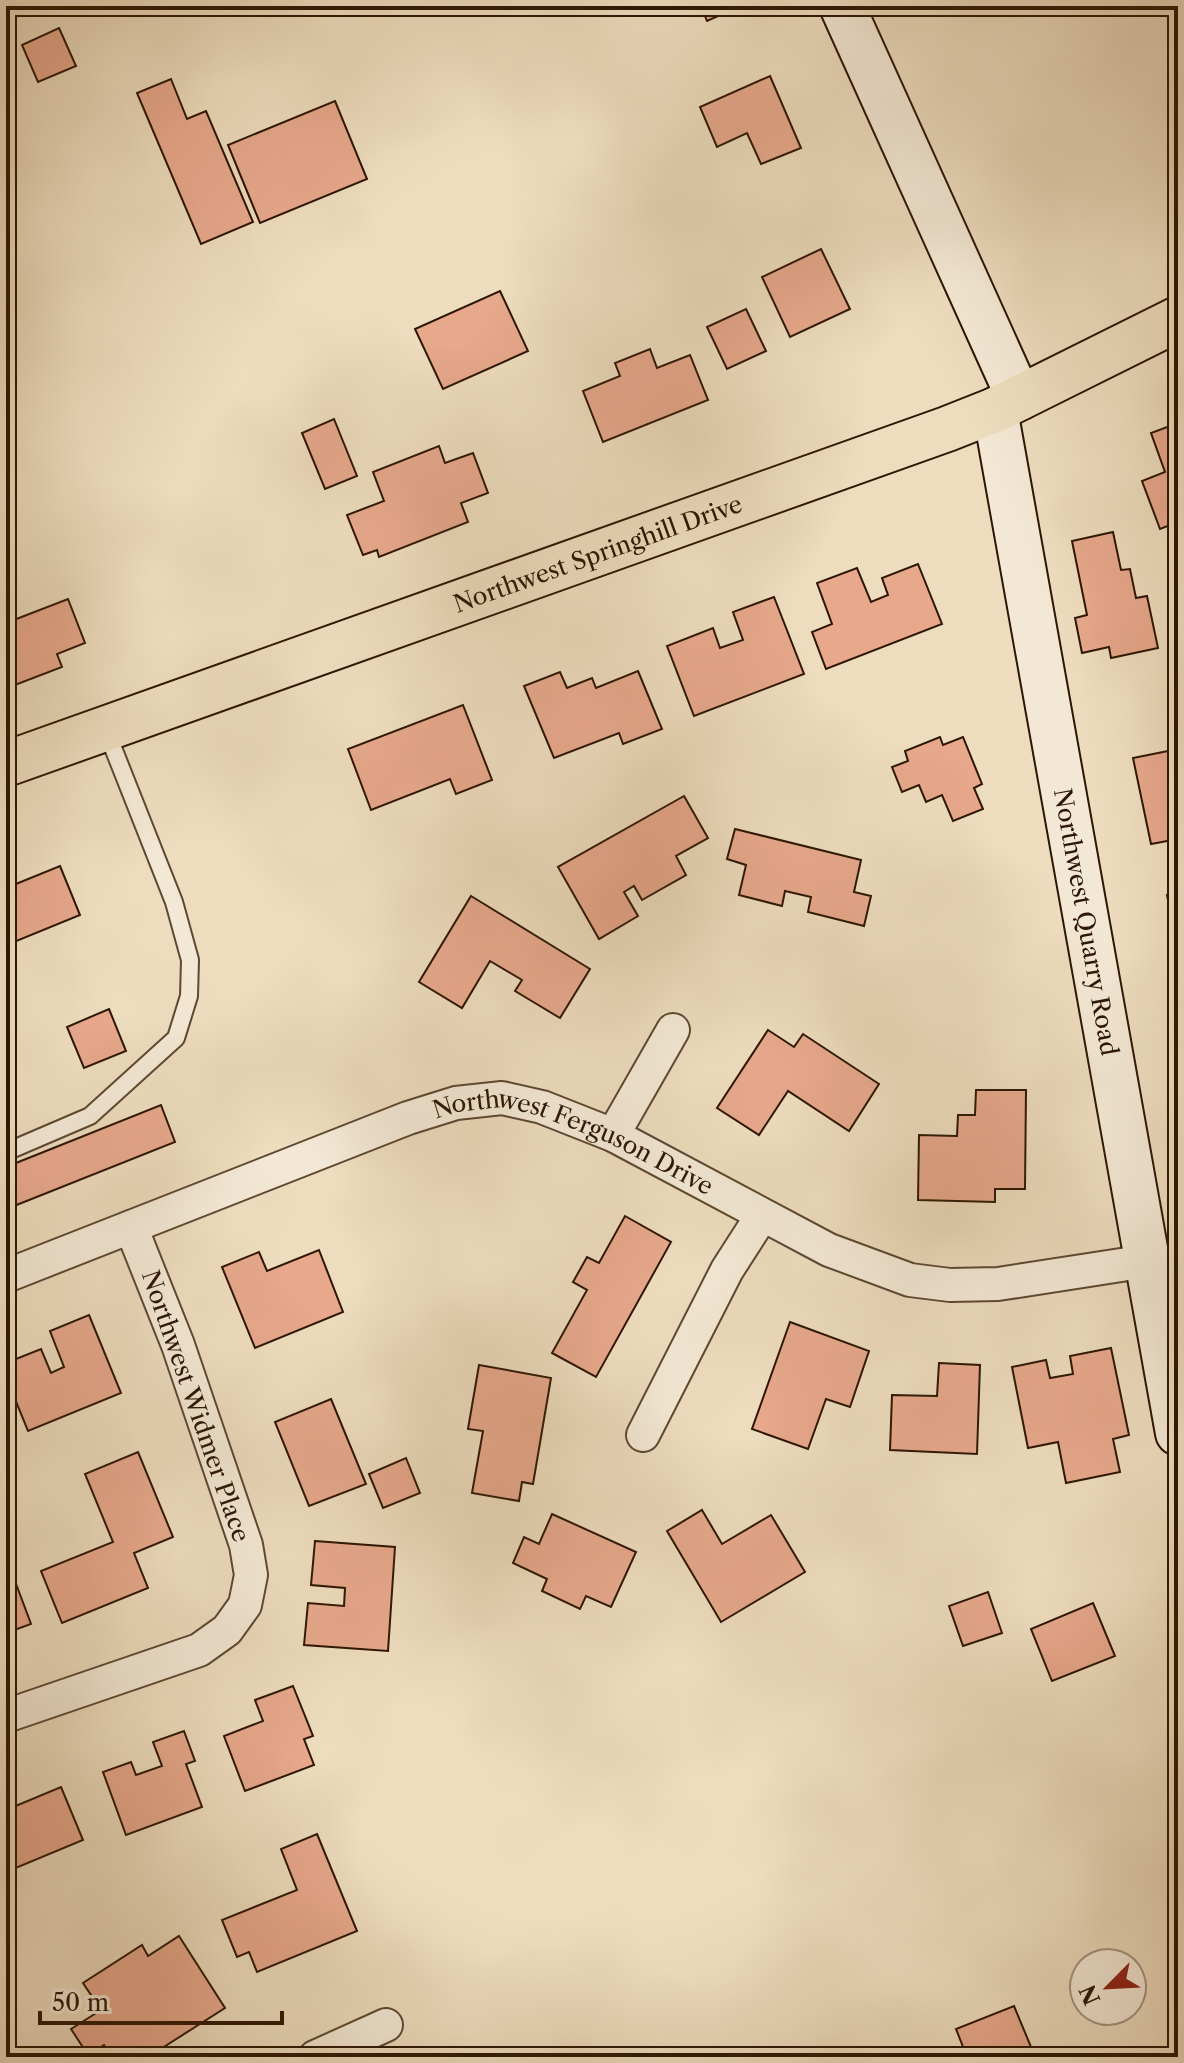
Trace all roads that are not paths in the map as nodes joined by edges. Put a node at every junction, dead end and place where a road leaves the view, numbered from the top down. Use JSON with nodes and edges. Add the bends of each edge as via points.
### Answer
{"nodes":[{"id":1,"x":842,"y":6,"type":"edge"},
{"id":2,"x":1178,"y":319,"type":"edge"},
{"id":3,"x":1007,"y":404,"type":"junction"},
{"id":4,"x":105,"y":728,"type":"junction"},
{"id":5,"x":6,"y":764,"type":"edge"},
{"id":6,"x":673,"y":1030,"type":"dead end"},
{"id":7,"x":613,"y":1135,"type":"junction"},
{"id":8,"x":6,"y":1152,"type":"edge"},
{"id":9,"x":761,"y":1217,"type":"junction"},
{"id":10,"x":131,"y":1227,"type":"junction"},
{"id":11,"x":1147,"y":1261,"type":"junction"},
{"id":12,"x":6,"y":1276,"type":"edge"},
{"id":13,"x":1178,"y":1433,"type":"edge"},
{"id":14,"x":643,"y":1435,"type":"dead end"},
{"id":15,"x":6,"y":1716,"type":"edge"},
{"id":16,"x":386,"y":2025,"type":"dead end"},
{"id":17,"x":315,"y":2057,"type":"edge"}],
"edges":[{"from":1,"to":3,"type":"street","name":"Northwest Quarry Road"},
{"from":2,"to":3,"type":"main road","name":"Northwest Springhill Drive"},
{"from":3,"to":4,"type":"main road","name":"Northwest Springhill Drive"},
{"from":3,"to":11,"type":"street","name":"Northwest Quarry Road"},
{"from":4,"to":5,"type":"main road","name":"Northwest Springhill Drive"},
{"from":4,"to":8,"type":"lane","via":[[174,902],[190,960],[189,996],[176,1038],[100,1107],[52,1135]]},
{"from":6,"to":7,"type":"street"},
{"from":7,"to":9,"type":"street","name":"Northwest Ferguson Drive"},
{"from":7,"to":10,"type":"street","name":"Northwest Ferguson Drive","via":[[542,1107],[502,1098],[456,1103]]},
{"from":9,"to":11,"type":"street","name":"Northwest Ferguson Drive","via":[[867,1266],[910,1280],[950,1285],[1039,1280]]},
{"from":9,"to":14,"type":"street","via":[[727,1270]]},
{"from":10,"to":12,"type":"street","name":"Northwest Ferguson Drive"},
{"from":10,"to":15,"type":"street","name":"Northwest Widmer Place","via":[[178,1345],[246,1545],[251,1575],[245,1605],[227,1630],[199,1650]]},
{"from":11,"to":13,"type":"street","name":"Northwest Quarry Road"},
{"from":16,"to":17,"type":"street"}]}
